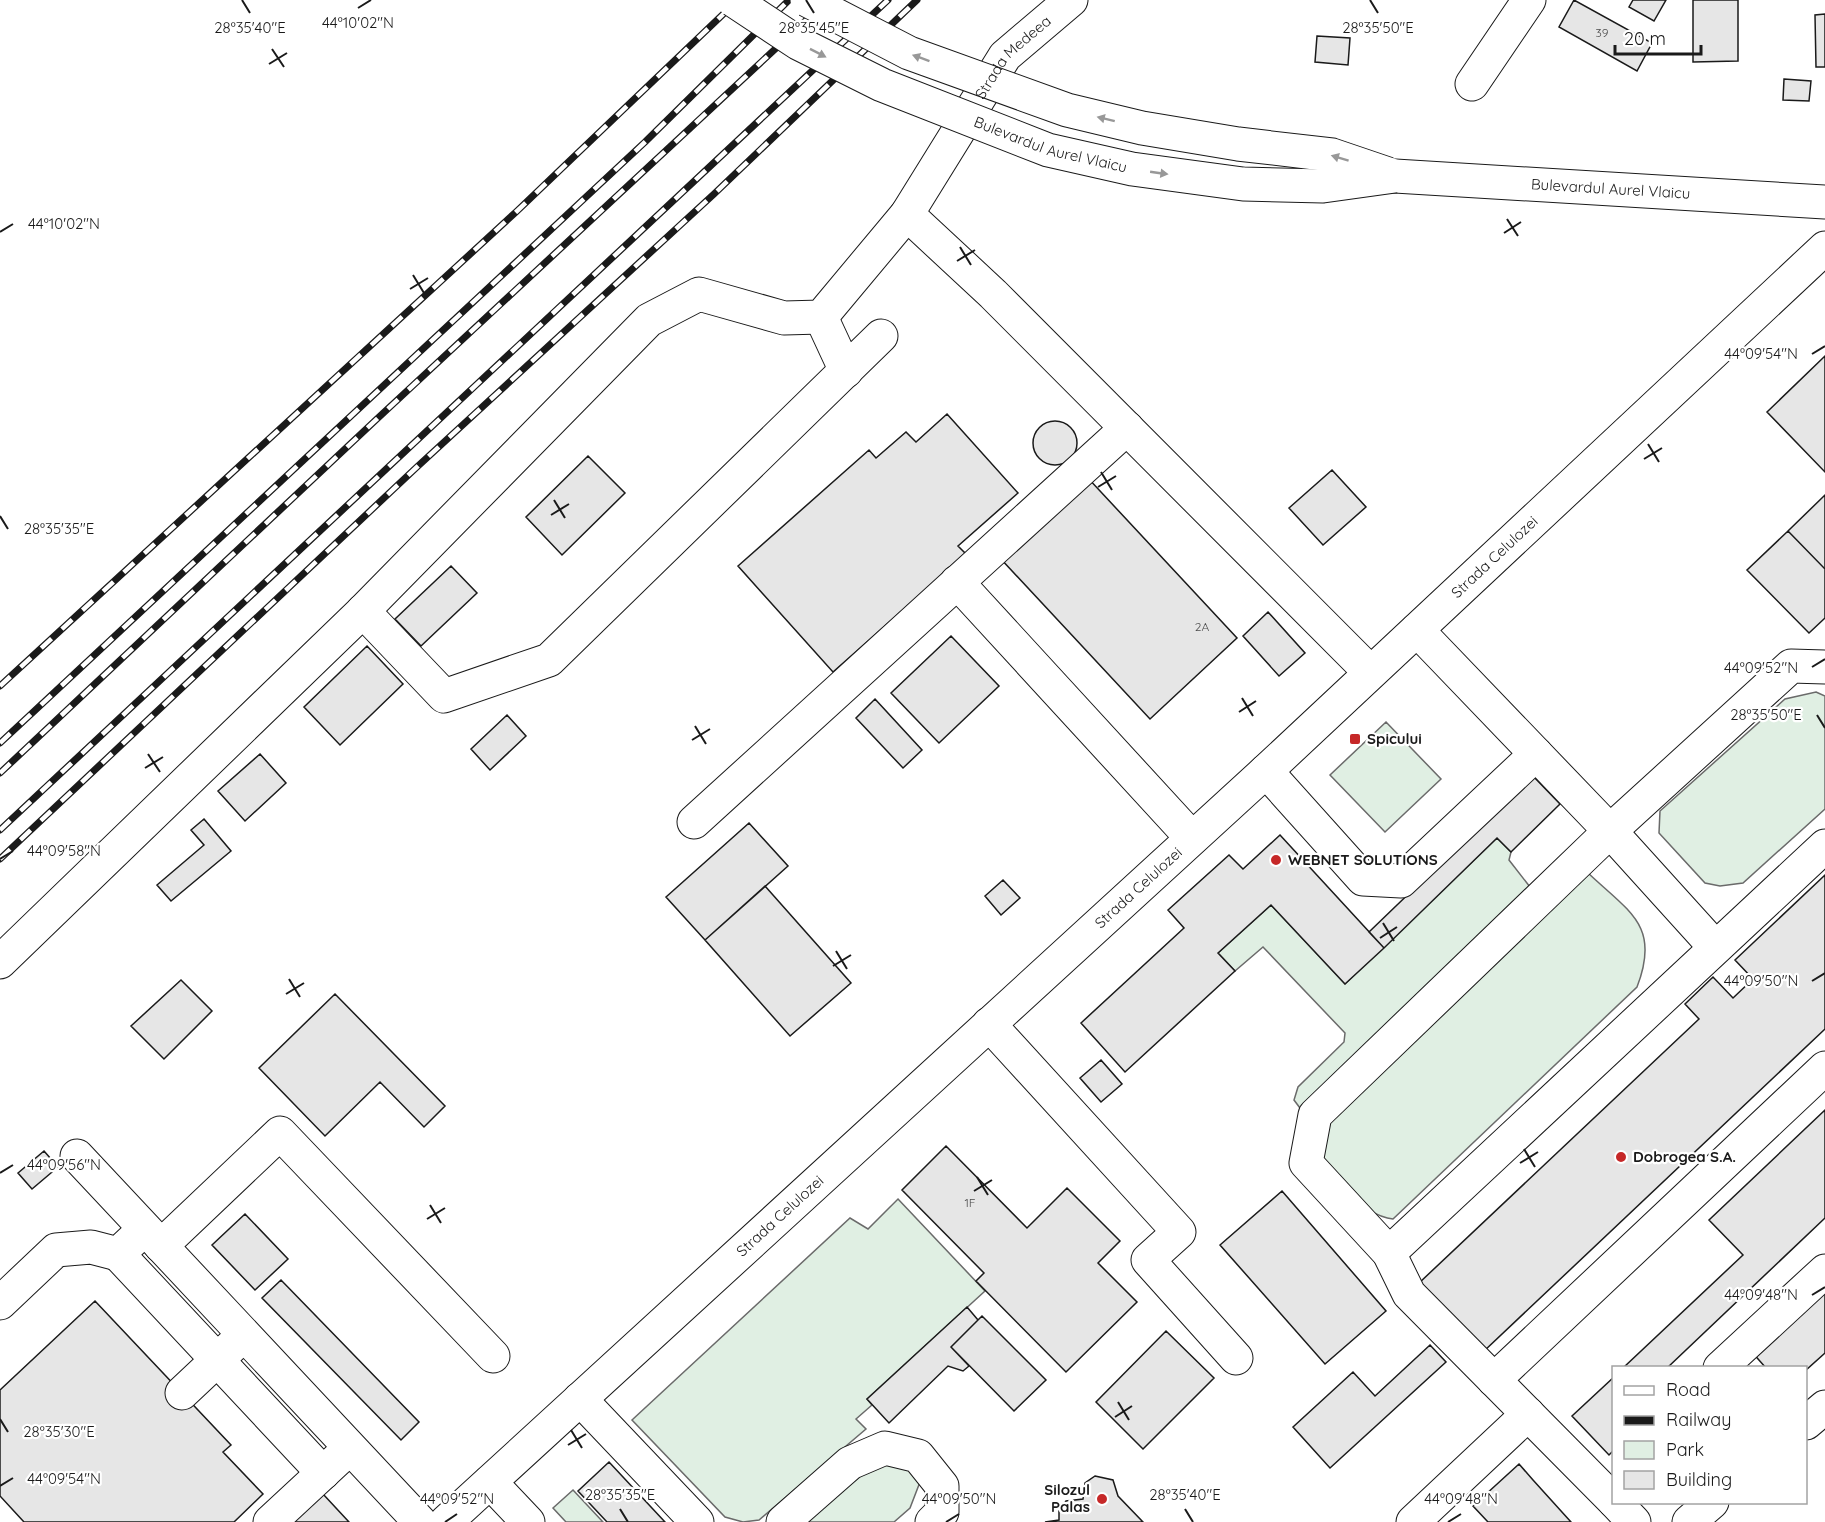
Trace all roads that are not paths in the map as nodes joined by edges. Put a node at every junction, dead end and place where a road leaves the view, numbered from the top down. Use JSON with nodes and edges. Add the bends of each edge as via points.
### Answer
{"nodes":[{"id":1,"x":733,"y":0,"type":"edge"},
{"id":2,"x":807,"y":0,"type":"edge"},
{"id":3,"x":1071,"y":0,"type":"edge"},
{"id":4,"x":1529,"y":0,"type":"edge"},
{"id":5,"x":1472,"y":84,"type":"dead end"},
{"id":6,"x":1395,"y":176,"type":"junction"},
{"id":7,"x":1825,"y":202,"type":"edge"},
{"id":8,"x":907,"y":214,"type":"junction"},
{"id":9,"x":1825,"y":248,"type":"edge"},
{"id":10,"x":821,"y":317,"type":"junction"},
{"id":11,"x":881,"y":336,"type":"dead end"},
{"id":12,"x":846,"y":371,"type":"junction"},
{"id":13,"x":1127,"y":428,"type":"junction"},
{"id":14,"x":957,"y":582,"type":"junction"},
{"id":15,"x":363,"y":611,"type":"junction"},
{"id":16,"x":1417,"y":630,"type":"junction"},
{"id":17,"x":1825,"y":667,"type":"edge"},
{"id":18,"x":1371,"y":672,"type":"junction"},
{"id":19,"x":1536,"y":754,"type":"junction"},
{"id":20,"x":1266,"y":771,"type":"junction"},
{"id":21,"x":694,"y":822,"type":"dead end"},
{"id":22,"x":1610,"y":831,"type":"junction"},
{"id":23,"x":1192,"y":838,"type":"junction"},
{"id":24,"x":1825,"y":846,"type":"edge"},
{"id":25,"x":1715,"y":947,"type":"junction"},
{"id":26,"x":0,"y":962,"type":"edge"},
{"id":27,"x":989,"y":1024,"type":"junction"},
{"id":28,"x":1825,"y":1068,"type":"edge"},
{"id":29,"x":77,"y":1156,"type":"dead end"},
{"id":30,"x":153,"y":1238,"type":"junction"},
{"id":31,"x":1389,"y":1253,"type":"junction"},
{"id":32,"x":118,"y":1254,"type":"junction"},
{"id":33,"x":1825,"y":1271,"type":"edge"},
{"id":34,"x":0,"y":1303,"type":"edge"},
{"id":35,"x":244,"y":1335,"type":"junction"},
{"id":36,"x":492,"y":1356,"type":"dead end"},
{"id":37,"x":1236,"y":1358,"type":"dead end"},
{"id":38,"x":218,"y":1360,"type":"junction"},
{"id":39,"x":1722,"y":1366,"type":"edge"},
{"id":40,"x":1494,"y":1380,"type":"junction"},
{"id":41,"x":182,"y":1393,"type":"dead end"},
{"id":42,"x":580,"y":1399,"type":"junction"},
{"id":43,"x":1825,"y":1407,"type":"edge"},
{"id":44,"x":1528,"y":1414,"type":"junction"},
{"id":45,"x":1807,"y":1422,"type":"edge"},
{"id":46,"x":350,"y":1448,"type":"junction"},
{"id":47,"x":323,"y":1473,"type":"junction"},
{"id":48,"x":490,"y":1482,"type":"junction"},
{"id":49,"x":1609,"y":1488,"type":"edge"},
{"id":50,"x":1621,"y":1504,"type":"edge"},
{"id":51,"x":1711,"y":1504,"type":"edge"},
{"id":52,"x":270,"y":1522,"type":"edge"},
{"id":53,"x":420,"y":1522,"type":"edge"},
{"id":54,"x":446,"y":1522,"type":"edge"},
{"id":55,"x":528,"y":1522,"type":"edge"},
{"id":56,"x":697,"y":1522,"type":"edge"},
{"id":57,"x":783,"y":1522,"type":"edge"},
{"id":58,"x":932,"y":1522,"type":"edge"},
{"id":59,"x":1413,"y":1522,"type":"edge"},
{"id":60,"x":1635,"y":1522,"type":"edge"},
{"id":61,"x":1689,"y":1522,"type":"edge"}],
"edges":[{"from":1,"to":6,"type":"street","name":"Bulevardul Aurel Vlaicu","one_way":true,"bridge":true,"via":[[798,43],[882,85],[1048,150],[1132,169],[1243,184],[1323,186]]},
{"from":6,"to":2,"type":"street","name":"Bulevardul Aurel Vlaicu","one_way":true,"bridge":true,"via":[[1332,155],[1142,128],[1067,110],[909,53]]},
{"from":3,"to":8,"type":"street","name":"Strada Medeea","via":[[1005,56]]},
{"from":4,"to":5,"type":"street"},
{"from":6,"to":7,"type":"street","name":"Bulevardul Aurel Vlaicu"},
{"from":8,"to":10,"type":"street","name":"Strada Medeea"},
{"from":8,"to":13,"type":"street"},
{"from":9,"to":16,"type":"street","name":"Strada Celulozei"},
{"from":10,"to":12,"type":"street"},
{"from":10,"to":15,"type":"street","via":[[784,318],[699,294],[649,320]]},
{"from":11,"to":12,"type":"street"},
{"from":12,"to":15,"type":"street","via":[[549,660],[444,696]]},
{"from":13,"to":14,"type":"street"},
{"from":13,"to":18,"type":"street"},
{"from":14,"to":21,"type":"street"},
{"from":14,"to":23,"type":"street"},
{"from":15,"to":26,"type":"street"},
{"from":16,"to":18,"type":"street","name":"Strada Celulozei"},
{"from":16,"to":19,"type":"street"},
{"from":17,"to":22,"type":"street","via":[[1791,666]]},
{"from":18,"to":20,"type":"street","name":"Strada Celulozei"},
{"from":19,"to":20,"type":"street","via":[[1401,882],[1363,879]]},
{"from":19,"to":22,"type":"street"},
{"from":20,"to":23,"type":"street","name":"Strada Celulozei"},
{"from":22,"to":25,"type":"street"},
{"from":22,"to":31,"type":"street","via":[[1316,1115],[1306,1163]]},
{"from":23,"to":27,"type":"street","name":"Strada Celulozei"},
{"from":24,"to":25,"type":"street"},
{"from":25,"to":31,"type":"street"},
{"from":27,"to":37,"type":"street","via":[[1179,1232],[1148,1260]]},
{"from":27,"to":42,"type":"street","name":"Strada Celulozei"},
{"from":28,"to":40,"type":"street"},
{"from":29,"to":30,"type":"street"},
{"from":30,"to":32,"type":"street"},
{"from":30,"to":35,"type":"street"},
{"from":30,"to":36,"type":"street","via":[[280,1133]]},
{"from":31,"to":40,"type":"street","via":[[1409,1294]]},
{"from":32,"to":34,"type":"street","via":[[91,1247],[56,1250]]},
{"from":32,"to":38,"type":"street"},
{"from":33,"to":39,"type":"street"},
{"from":35,"to":38,"type":"street"},
{"from":35,"to":46,"type":"street"},
{"from":38,"to":41,"type":"street"},
{"from":38,"to":47,"type":"street"},
{"from":40,"to":44,"type":"street"},
{"from":42,"to":48,"type":"street","name":"Strada Celulozei"},
{"from":42,"to":56,"type":"street"},
{"from":43,"to":45,"type":"street"},
{"from":44,"to":49,"type":"street"},
{"from":44,"to":59,"type":"street"},
{"from":46,"to":47,"type":"street"},
{"from":46,"to":53,"type":"street"},
{"from":47,"to":52,"type":"street"},
{"from":48,"to":54,"type":"street","name":"Strada Celulozei"},
{"from":48,"to":55,"type":"street"},
{"from":50,"to":60,"type":"street"},
{"from":51,"to":61,"type":"street"},
{"from":57,"to":58,"type":"street","via":[[850,1463],[885,1448],[918,1456],[942,1486],[942,1512]]}]}
